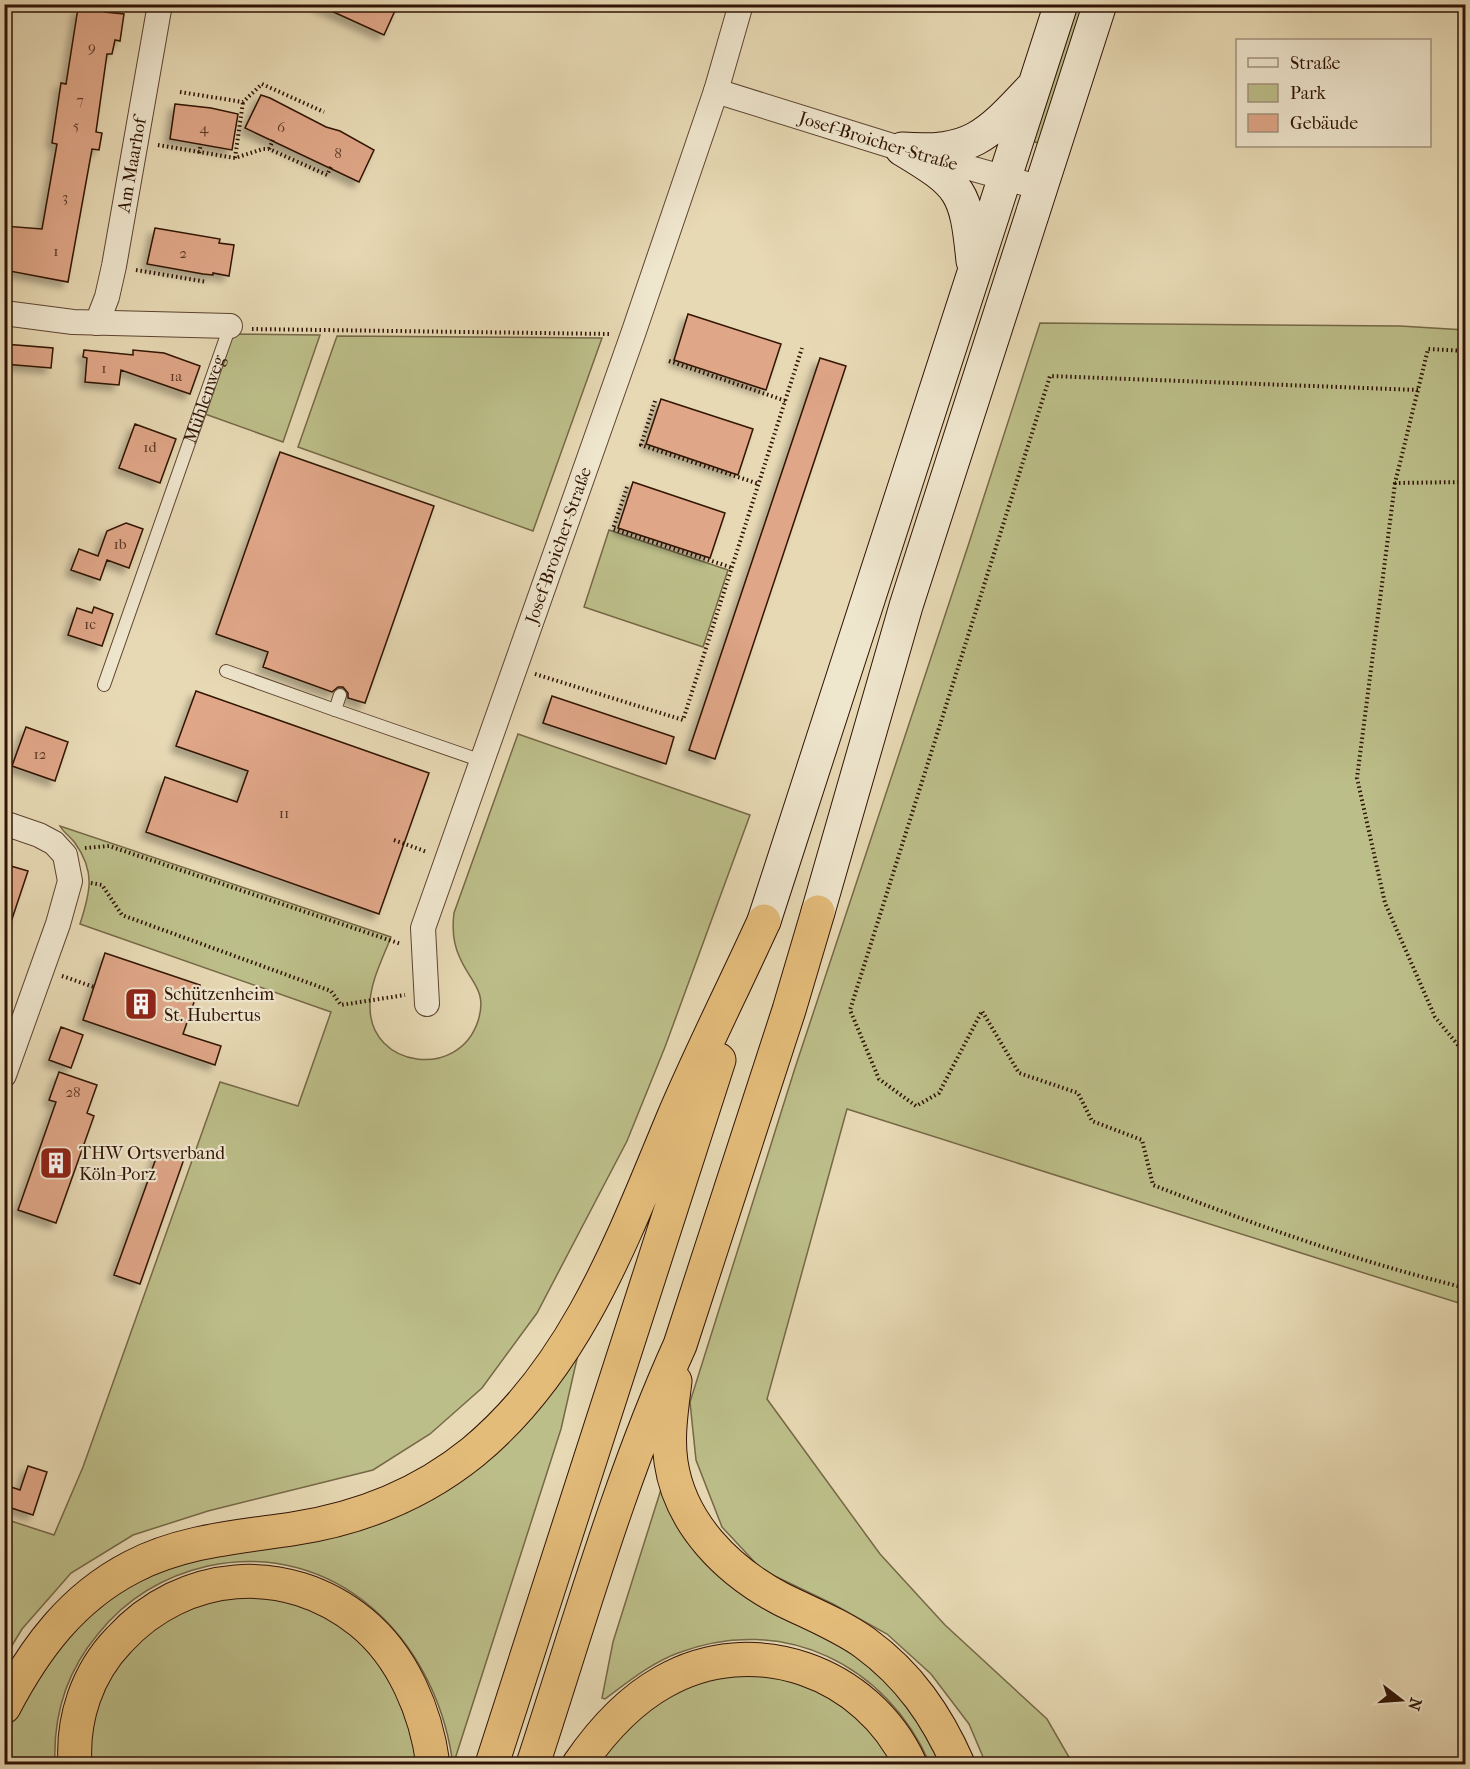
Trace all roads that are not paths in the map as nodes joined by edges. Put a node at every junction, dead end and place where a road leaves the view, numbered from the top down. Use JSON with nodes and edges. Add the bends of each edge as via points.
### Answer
{"nodes":[{"id":1,"x":160,"y":4,"type":"edge"},
{"id":2,"x":741,"y":4,"type":"edge"},
{"id":3,"x":1061,"y":4,"type":"edge"},
{"id":4,"x":1100,"y":4,"type":"edge"},
{"id":5,"x":1036,"y":83,"type":"junction"},
{"id":6,"x":716,"y":91,"type":"junction"},
{"id":7,"x":902,"y":149,"type":"junction"},
{"id":8,"x":1006,"y":177,"type":"junction"},
{"id":9,"x":1041,"y":188,"type":"junction"},
{"id":10,"x":975,"y":272,"type":"junction"},
{"id":11,"x":4,"y":313,"type":"edge"},
{"id":12,"x":97,"y":323,"type":"junction"},
{"id":13,"x":230,"y":326,"type":"joint"},
{"id":14,"x":226,"y":671,"type":"dead end"},
{"id":15,"x":104,"y":685,"type":"dead end"},
{"id":16,"x":340,"y":695,"type":"dead end"},
{"id":17,"x":335,"y":710,"type":"junction"},
{"id":18,"x":482,"y":761,"type":"junction"},
{"id":19,"x":4,"y":823,"type":"edge"},
{"id":20,"x":818,"y":912,"type":"joint"},
{"id":21,"x":764,"y":921,"type":"junction"},
{"id":22,"x":427,"y":998,"type":"road end"},
{"id":23,"x":4,"y":1075,"type":"edge"},
{"id":24,"x":680,"y":1345,"type":"junction"},
{"id":25,"x":4,"y":1707,"type":"edge"},
{"id":26,"x":75,"y":1764,"type":"edge"},
{"id":27,"x":433,"y":1764,"type":"edge"},
{"id":28,"x":492,"y":1764,"type":"edge"},
{"id":29,"x":533,"y":1764,"type":"edge"},
{"id":30,"x":579,"y":1764,"type":"edge"},
{"id":31,"x":910,"y":1764,"type":"edge"},
{"id":32,"x":958,"y":1764,"type":"edge"}],
"edges":[{"from":1,"to":12,"type":"street","name":"Am Maarhof","via":[[114,266]]},
{"from":2,"to":6,"type":"street","name":"Josef-Broicher-Straße"},
{"from":3,"to":5,"type":"main road"},
{"from":4,"to":9,"type":"main road"},
{"from":5,"to":7,"type":"main road","via":[[1003,119],[978,138],[953,148]]},
{"from":5,"to":8,"type":"main road"},
{"from":6,"to":7,"type":"street","name":"Josef-Broicher-Straße"},
{"from":6,"to":18,"type":"street","name":"Josef-Broicher-Straße"},
{"from":7,"to":8,"type":"street","name":"Josef-Broicher-Straße"},
{"from":7,"to":10,"type":"main road","via":[[948,179],[958,192],[966,207]]},
{"from":8,"to":9,"type":"street","name":"Josef-Broicher-Straße"},
{"from":8,"to":10,"type":"main road"},
{"from":9,"to":20,"type":"main road","via":[[906,606]]},
{"from":10,"to":21,"type":"main road"},
{"from":11,"to":12,"type":"street","name":"Mühlenweg"},
{"from":12,"to":13,"type":"street","name":"Mühlenweg"},
{"from":13,"to":15,"type":"lane","name":"Mühlenweg"},
{"from":14,"to":17,"type":"lane"},
{"from":16,"to":17,"type":"lane"},
{"from":17,"to":18,"type":"lane"},
{"from":18,"to":22,"type":"street","name":"Josef-Broicher-Straße","via":[[423,928]]},
{"from":19,"to":23,"type":"street","via":[[54,843],[65,855],[70,881]]},
{"from":20,"to":24,"type":"highway"},
{"from":21,"to":25,"type":"highway","via":[[598,1289],[545,1374],[503,1424],[440,1476],[378,1507],[325,1523],[181,1548],[123,1572],[85,1598],[57,1624]]},
{"from":21,"to":28,"type":"highway"},
{"from":24,"to":29,"type":"highway","via":[[656,1398],[611,1523]]},
{"from":24,"to":32,"type":"highway","via":[[670,1423],[671,1462],[689,1513],[704,1538],[743,1576],[847,1632],[888,1662],[930,1709]]},
{"from":26,"to":27,"type":"highway","via":[[74,1739],[88,1685],[105,1656],[131,1627],[185,1592],[246,1581],[282,1584],[308,1592],[349,1613],[373,1633],[395,1659],[414,1695]]},
{"from":30,"to":31,"type":"highway","via":[[623,1712],[651,1689],[700,1666],[742,1659],[799,1666],[840,1684],[879,1717]]}]}
